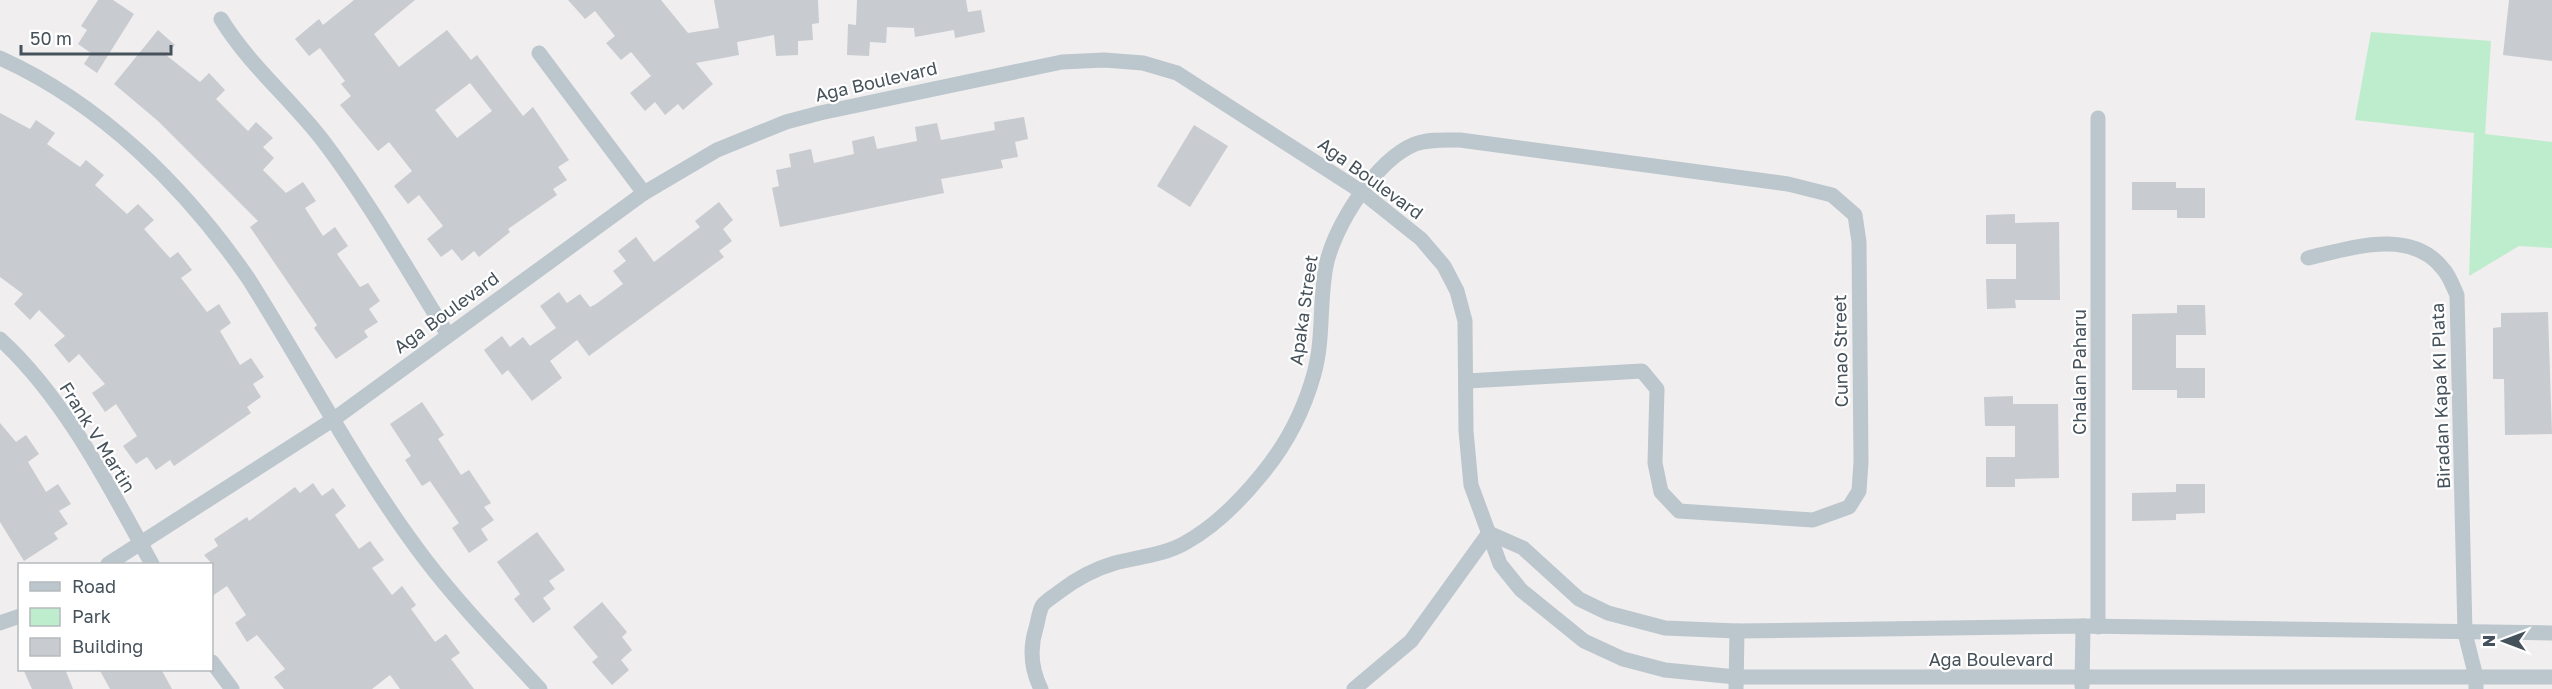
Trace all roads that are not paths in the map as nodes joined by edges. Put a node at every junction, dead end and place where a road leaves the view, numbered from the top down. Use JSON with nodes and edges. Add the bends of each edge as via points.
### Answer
{"nodes":[{"id":1,"x":221,"y":20,"type":"dead end"},
{"id":2,"x":538,"y":53,"type":"dead end"},
{"id":3,"x":0,"y":58,"type":"edge"},
{"id":4,"x":2098,"y":117,"type":"dead end"},
{"id":5,"x":1362,"y":192,"type":"junction"},
{"id":6,"x":644,"y":193,"type":"junction"},
{"id":7,"x":2308,"y":258,"type":"dead end"},
{"id":8,"x":448,"y":335,"type":"junction"},
{"id":9,"x":0,"y":339,"type":"edge"},
{"id":10,"x":1467,"y":381,"type":"junction"},
{"id":11,"x":334,"y":419,"type":"junction"},
{"id":12,"x":1489,"y":533,"type":"junction"},
{"id":13,"x":141,"y":544,"type":"junction"},
{"id":14,"x":110,"y":563,"type":"edge"},
{"id":15,"x":151,"y":563,"type":"edge"},
{"id":16,"x":18,"y":616,"type":"edge"},
{"id":17,"x":0,"y":623,"type":"edge"},
{"id":18,"x":2091,"y":627,"type":"junction"},
{"id":19,"x":1737,"y":631,"type":"junction"},
{"id":20,"x":2465,"y":633,"type":"junction"},
{"id":21,"x":2552,"y":633,"type":"edge"},
{"id":22,"x":213,"y":663,"type":"edge"},
{"id":23,"x":2552,"y":677,"type":"edge"},
{"id":24,"x":1736,"y":683,"type":"edge"},
{"id":25,"x":2276,"y":683,"type":"edge"},
{"id":26,"x":2476,"y":683,"type":"edge"},
{"id":27,"x":2082,"y":684,"type":"edge"},
{"id":28,"x":232,"y":689,"type":"edge"},
{"id":29,"x":540,"y":689,"type":"edge"},
{"id":30,"x":1041,"y":689,"type":"edge"},
{"id":31,"x":1354,"y":689,"type":"edge"}],
"edges":[{"from":1,"to":8,"type":"street","via":[[244,53],[326,144]]},
{"from":2,"to":6,"type":"street"},
{"from":3,"to":11,"type":"street","via":[[53,86],[89,111],[126,140],[192,204],[248,278]]},
{"from":4,"to":18,"type":"street","name":"Chalan Paharu"},
{"from":5,"to":6,"type":"street","name":"Aga Boulevard","via":[[1177,73],[1143,63],[1104,60],[1062,62],[1005,72],[786,122],[717,150]]},
{"from":5,"to":10,"type":"street","name":"Aga Boulevard","via":[[1421,239],[1444,266],[1457,291],[1465,321]]},
{"from":5,"to":10,"type":"street","name":"Cunao Street","via":[[1380,170],[1416,144],[1460,140],[1788,184],[1832,195],[1855,215],[1859,242],[1861,462],[1859,491],[1849,507],[1813,520],[1679,510],[1661,492],[1655,463],[1658,389],[1641,371]]},
{"from":5,"to":30,"type":"street","name":"Apaka Street","via":[[1337,232],[1326,265],[1321,344],[1314,374],[1304,407],[1280,448],[1262,474],[1208,529],[1183,545],[1078,577],[1042,605],[1032,638],[1033,673]]},
{"from":6,"to":8,"type":"street","name":"Aga Boulevard"},
{"from":7,"to":20,"type":"street","name":"Biradan Kapa KI Plata","via":[[2388,243],[2400,245],[2429,255],[2445,270],[2457,295]]},
{"from":8,"to":11,"type":"street","name":"Aga Boulevard"},
{"from":9,"to":13,"type":"street","name":"Frank V Martin","via":[[34,374],[64,414]]},
{"from":10,"to":12,"type":"street","name":"Aga Boulevard","via":[[1471,485]]},
{"from":11,"to":13,"type":"street","name":"Aga Boulevard"},
{"from":11,"to":29,"type":"street","via":[[425,559]]},
{"from":12,"to":19,"type":"street","name":"Aga Boulevard","via":[[1523,549],[1579,599],[1608,613],[1665,628]]},
{"from":12,"to":24,"type":"street","name":"Aga Boulevard","via":[[1500,564],[1521,590],[1584,641],[1623,659]]},
{"from":12,"to":31,"type":"street","via":[[1411,641]]},
{"from":13,"to":14,"type":"street","name":"Aga Boulevard"},
{"from":13,"to":15,"type":"street","name":"Frank V Martin"},
{"from":16,"to":17,"type":"street"},
{"from":18,"to":19,"type":"street","name":"Aga Boulevard"},
{"from":18,"to":20,"type":"street","name":"Aga Boulevard"},
{"from":18,"to":27,"type":"street","name":"Chalan Paharu"},
{"from":19,"to":24,"type":"street"},
{"from":20,"to":21,"type":"street","name":"Aga Boulevard"},
{"from":20,"to":26,"type":"street","name":"Biradan Kapa KI Plata"},
{"from":22,"to":28,"type":"street"},
{"from":23,"to":26,"type":"street","name":"Aga Boulevard"},
{"from":24,"to":27,"type":"street","name":"Aga Boulevard"},
{"from":25,"to":26,"type":"street","name":"Aga Boulevard"},
{"from":25,"to":27,"type":"street","name":"Aga Boulevard"}]}
